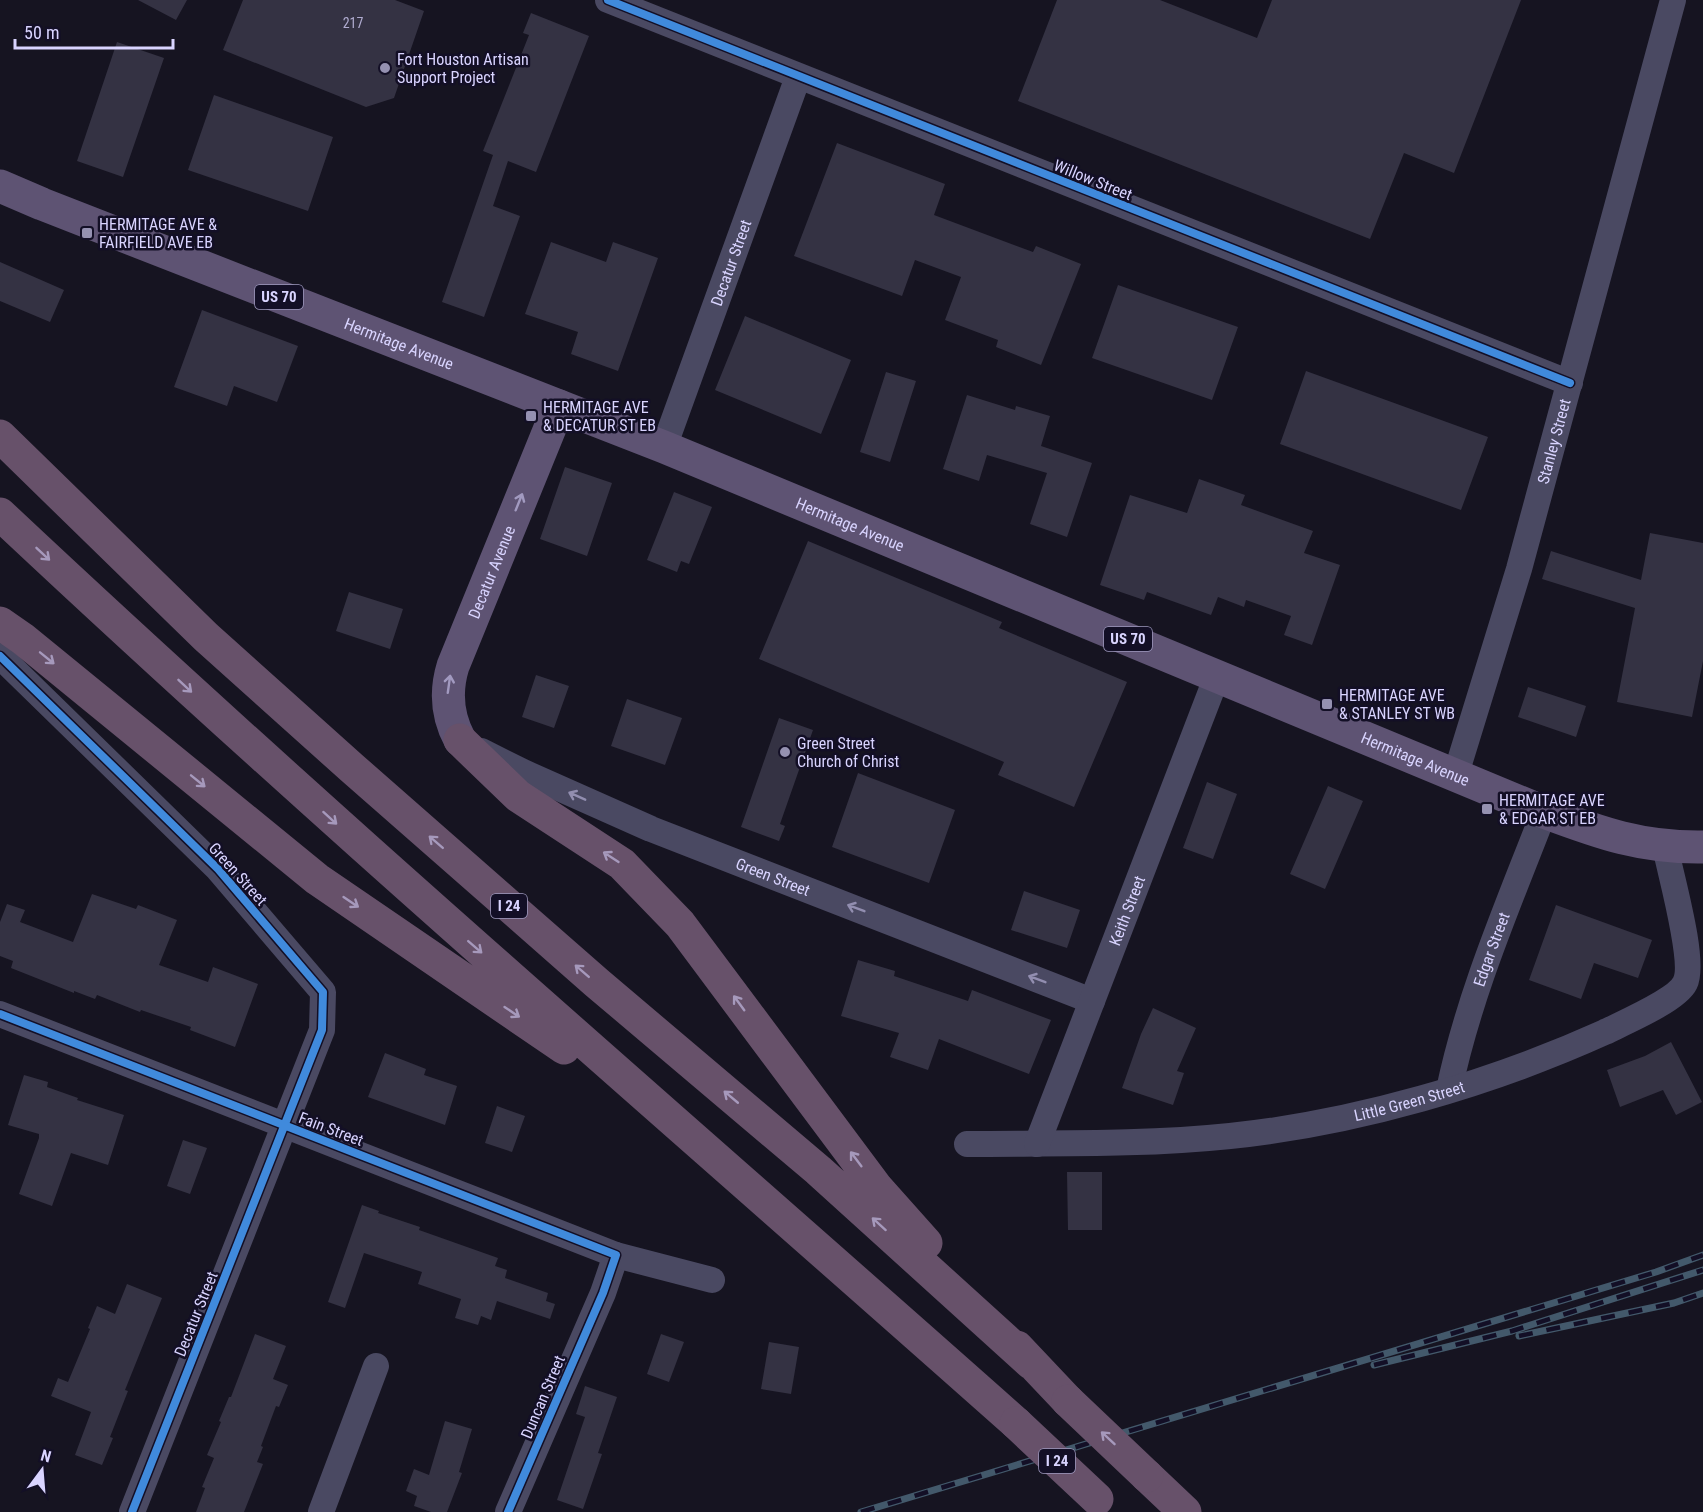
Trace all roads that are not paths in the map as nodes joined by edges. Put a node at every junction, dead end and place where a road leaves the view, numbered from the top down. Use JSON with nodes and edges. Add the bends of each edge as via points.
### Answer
{"nodes":[{"id":1,"x":608,"y":0,"type":"edge"},
{"id":2,"x":1673,"y":0,"type":"edge"},
{"id":3,"x":798,"y":77,"type":"junction"},
{"id":4,"x":0,"y":186,"type":"edge"},
{"id":5,"x":1570,"y":383,"type":"junction"},
{"id":6,"x":559,"y":406,"type":"junction"},
{"id":7,"x":0,"y":436,"type":"edge"},
{"id":8,"x":664,"y":447,"type":"junction"},
{"id":9,"x":0,"y":514,"type":"edge"},
{"id":10,"x":0,"y":623,"type":"edge"},
{"id":11,"x":0,"y":656,"type":"edge"},
{"id":12,"x":1217,"y":676,"type":"junction"},
{"id":13,"x":460,"y":740,"type":"junction"},
{"id":14,"x":1455,"y":777,"type":"junction"},
{"id":15,"x":1544,"y":813,"type":"junction"},
{"id":16,"x":1665,"y":846,"type":"junction"},
{"id":17,"x":1703,"y":847,"type":"edge"},
{"id":18,"x":1092,"y":1001,"type":"junction"},
{"id":19,"x":0,"y":1014,"type":"edge"},
{"id":20,"x":1449,"y":1090,"type":"junction"},
{"id":21,"x":285,"y":1126,"type":"junction"},
{"id":22,"x":694,"y":1137,"type":"junction"},
{"id":23,"x":967,"y":1144,"type":"dead end"},
{"id":24,"x":1037,"y":1144,"type":"junction"},
{"id":25,"x":616,"y":1255,"type":"junction"},
{"id":26,"x":712,"y":1280,"type":"dead end"},
{"id":27,"x":1031,"y":1363,"type":"junction"},
{"id":28,"x":376,"y":1366,"type":"dead end"},
{"id":29,"x":1104,"y":1505,"type":"edge"},
{"id":30,"x":132,"y":1512,"type":"edge"},
{"id":31,"x":321,"y":1512,"type":"edge"},
{"id":32,"x":508,"y":1512,"type":"edge"},
{"id":33,"x":1185,"y":1512,"type":"edge"}],
"edges":[{"from":1,"to":3,"type":"street","name":"Willow Street"},
{"from":2,"to":5,"type":"street","name":"Stanley Street"},
{"from":3,"to":5,"type":"street","name":"Willow Street"},
{"from":3,"to":8,"type":"street","name":"Decatur Street"},
{"from":4,"to":6,"type":"main road","name":"Hermitage Avenue","number":"US 70"},
{"from":5,"to":14,"type":"street","name":"Stanley Street","via":[[1520,569]]},
{"from":6,"to":8,"type":"main road","name":"Hermitage Avenue","number":"US 70"},
{"from":13,"to":6,"type":"main road","name":"Decatur Avenue","one_way":true,"via":[[448,704],[453,666]]},
{"from":27,"to":7,"type":"highway","number":"I 24","one_way":true,"via":[[818,1170],[597,983],[206,637]]},
{"from":8,"to":12,"type":"main road","name":"Hermitage Avenue","number":"US 70"},
{"from":9,"to":22,"type":"highway","number":"I 24","one_way":true,"via":[[250,746]]},
{"from":10,"to":22,"type":"highway","one_way":true,"via":[[317,879]]},
{"from":11,"to":21,"type":"street","name":"Green Street","via":[[218,869],[323,992],[322,1030]]},
{"from":12,"to":14,"type":"main road","name":"Hermitage Avenue","number":"US 70"},
{"from":12,"to":18,"type":"street","name":"Keith Street"},
{"from":18,"to":13,"type":"street","name":"Green Street","one_way":true,"via":[[651,829]]},
{"from":27,"to":13,"type":"highway","one_way":true,"via":[[878,1188],[680,924],[622,864],[518,796]]},
{"from":14,"to":15,"type":"main road","name":"Hermitage Avenue","number":"US 70"},
{"from":15,"to":16,"type":"main road","name":"Hermitage Avenue","number":"US 70","via":[[1623,840]]},
{"from":15,"to":20,"type":"street","name":"Edgar Street","via":[[1480,982],[1457,1051]]},
{"from":16,"to":17,"type":"main road","name":"Hermitage Avenue","number":"US 70"},
{"from":16,"to":20,"type":"street","name":"Little Green Street","via":[[1688,957],[1684,987],[1615,1027],[1554,1055]]},
{"from":18,"to":24,"type":"street","name":"Keith Street"},
{"from":19,"to":21,"type":"street","name":"Fain Street"},
{"from":20,"to":24,"type":"street","name":"Little Green Street","via":[[1300,1126],[1230,1136]]},
{"from":21,"to":25,"type":"street","name":"Fain Street"},
{"from":21,"to":30,"type":"street","name":"Decatur Street"},
{"from":22,"to":29,"type":"highway","number":"I 24","bridge":true},
{"from":23,"to":24,"type":"street","name":"Little Green Street"},
{"from":25,"to":26,"type":"street","name":"Fain Street"},
{"from":25,"to":32,"type":"street","name":"Duncan Street"},
{"from":33,"to":27,"type":"highway","number":"I 24","one_way":true,"bridge":true},
{"from":28,"to":31,"type":"street"}]}
